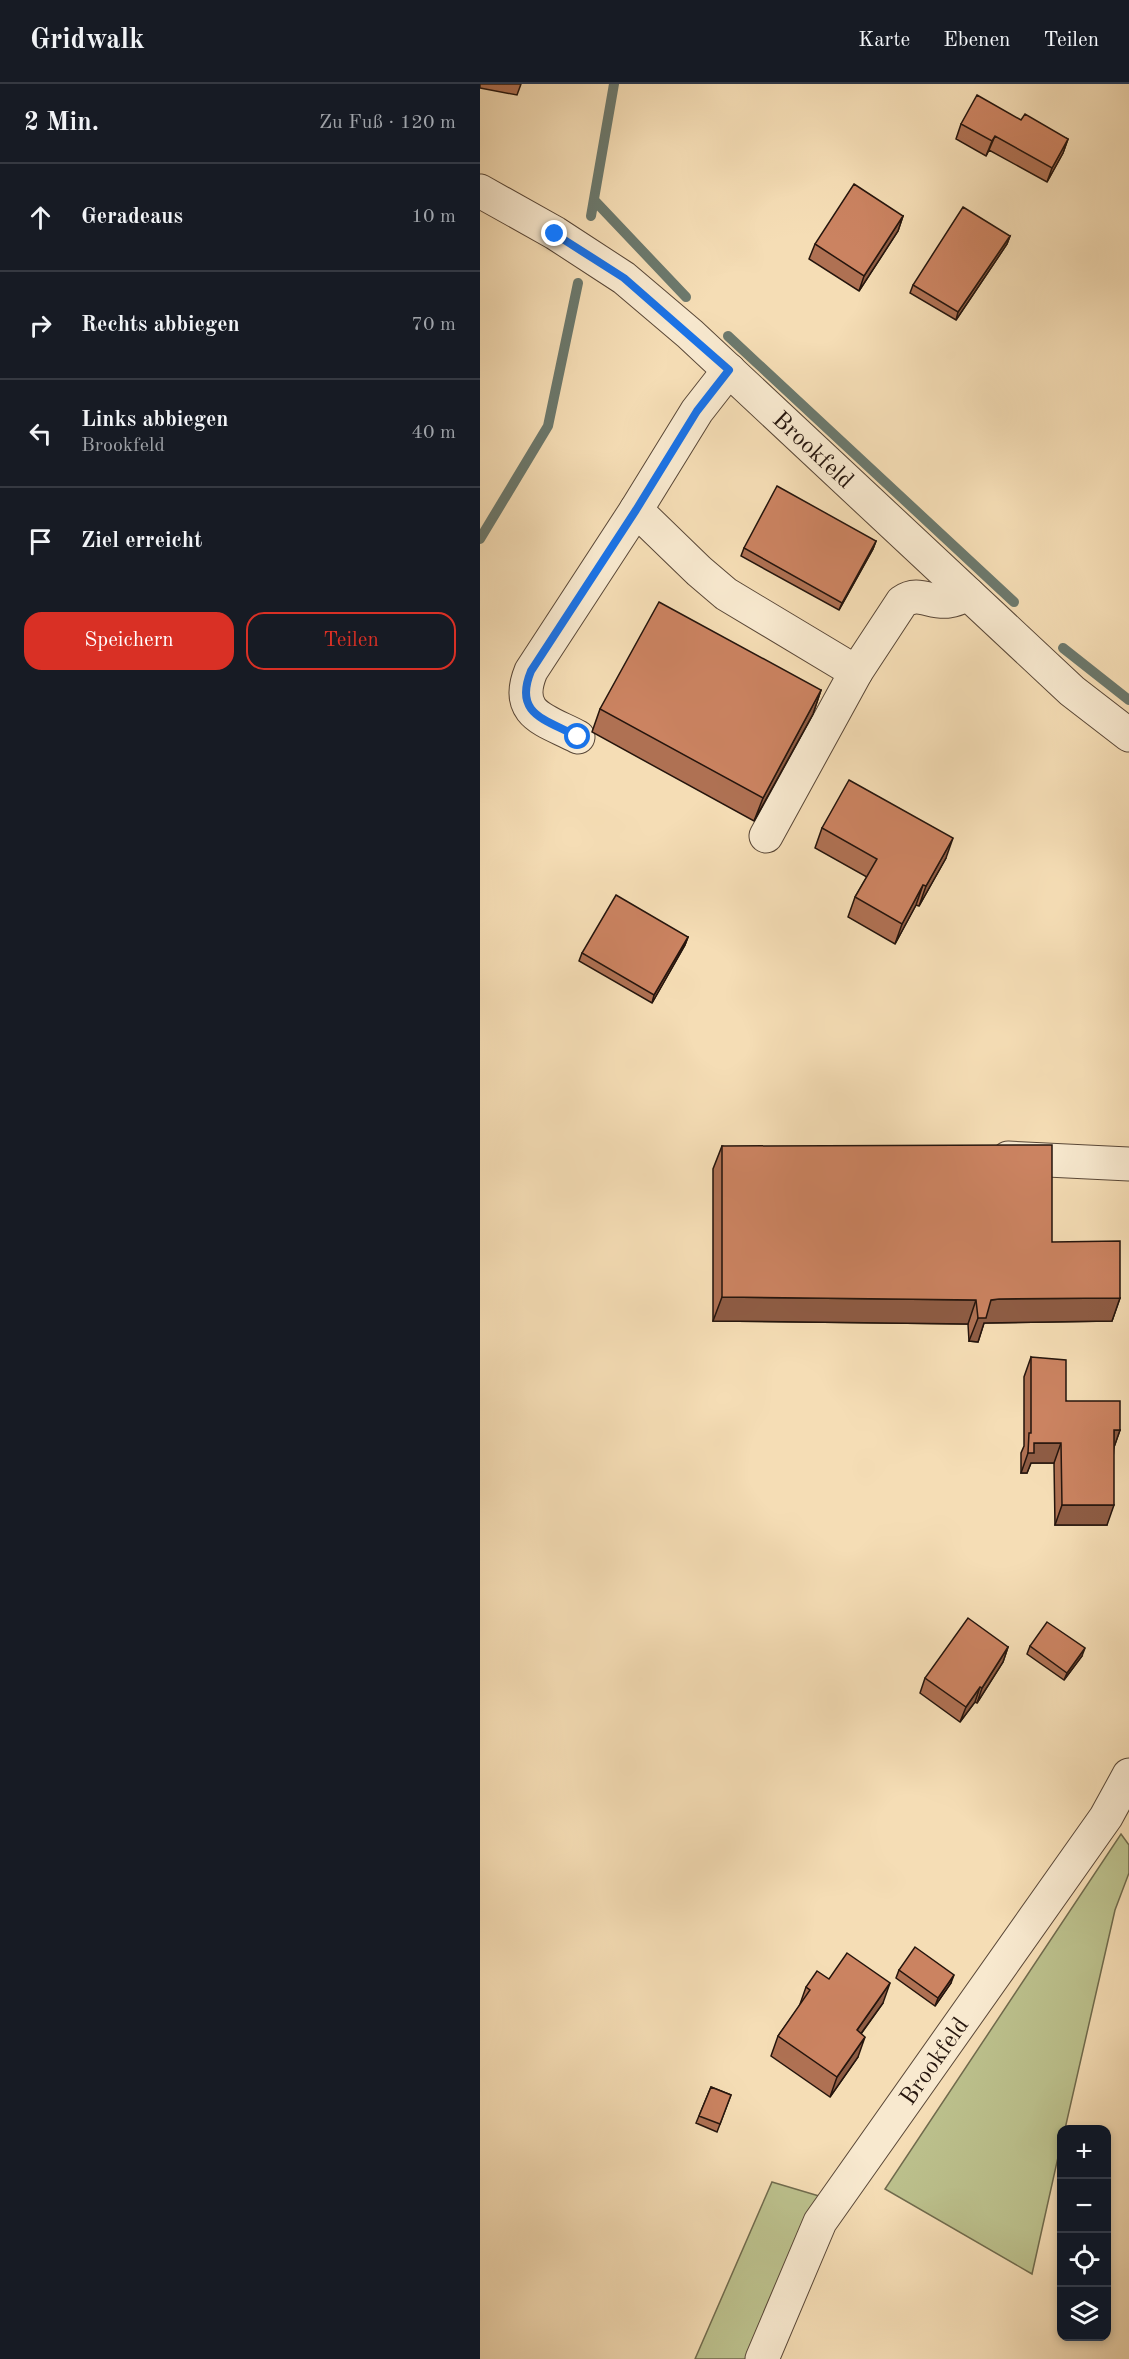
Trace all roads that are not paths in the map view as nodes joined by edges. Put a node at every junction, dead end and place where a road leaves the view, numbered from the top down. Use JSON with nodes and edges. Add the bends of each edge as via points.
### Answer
{"nodes":[{"id":1,"x":480,"y":190,"type":"edge"},
{"id":2,"x":729,"y":370,"type":"junction"},
{"id":3,"x":636,"y":510,"type":"junction"},
{"id":4,"x":968,"y":594,"type":"junction"},
{"id":5,"x":856,"y":672,"type":"junction"},
{"id":6,"x":1129,"y":735,"type":"edge"},
{"id":7,"x":578,"y":737,"type":"dead end"},
{"id":8,"x":766,"y":836,"type":"dead end"},
{"id":9,"x":976,"y":1157,"type":"edge"},
{"id":10,"x":1129,"y":1164,"type":"edge"},
{"id":11,"x":1129,"y":1775,"type":"edge"},
{"id":12,"x":762,"y":2359,"type":"edge"}],
"edges":[{"from":1,"to":2,"type":"street","name":"Brookfeld","via":[[624,278]]},
{"from":2,"to":3,"type":"street","via":[[697,411]]},
{"from":2,"to":4,"type":"street","name":"Brookfeld"},
{"from":3,"to":5,"type":"street","via":[[726,594]]},
{"from":3,"to":7,"type":"street","via":[[525,685],[528,709]]},
{"from":4,"to":5,"type":"street","via":[[951,601],[910,596],[902,602]]},
{"from":4,"to":6,"type":"street","name":"Brookfeld","via":[[1072,691]]},
{"from":5,"to":8,"type":"street"},
{"from":9,"to":10,"type":"street"},
{"from":11,"to":12,"type":"street","name":"Brookfeld","via":[[1106,1817],[820,2222]]}]}
